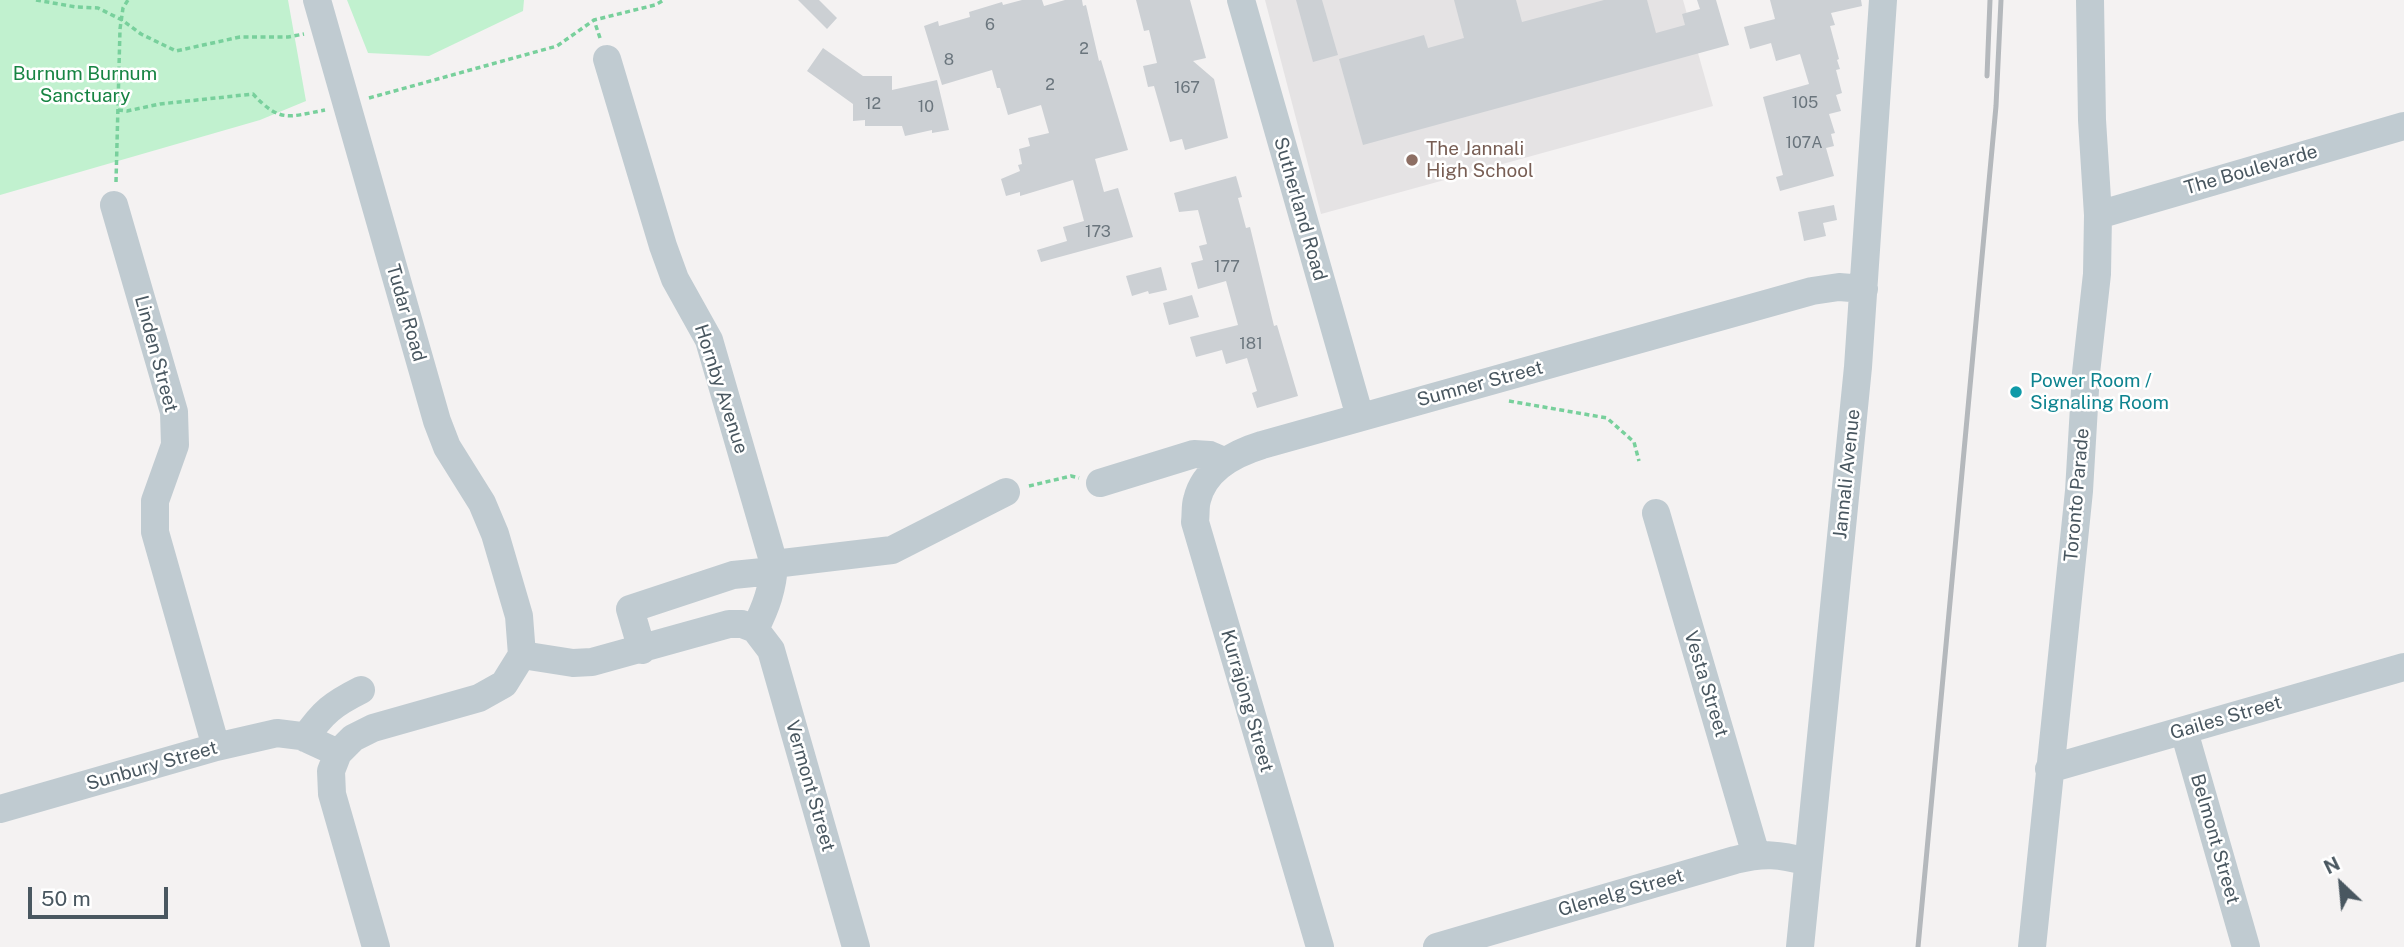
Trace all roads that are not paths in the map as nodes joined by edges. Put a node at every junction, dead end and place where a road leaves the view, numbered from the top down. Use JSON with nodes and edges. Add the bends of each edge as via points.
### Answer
{"nodes":[{"id":1,"x":317,"y":0,"type":"edge"},
{"id":2,"x":1241,"y":0,"type":"edge"},
{"id":3,"x":1883,"y":0,"type":"edge"},
{"id":4,"x":2090,"y":0,"type":"edge"},
{"id":5,"x":607,"y":59,"type":"road end"},
{"id":6,"x":2404,"y":126,"type":"edge"},
{"id":7,"x":114,"y":205,"type":"road end"},
{"id":8,"x":2098,"y":215,"type":"junction"},
{"id":9,"x":1864,"y":289,"type":"junction"},
{"id":10,"x":1360,"y":417,"type":"junction"},
{"id":11,"x":1224,"y":461,"type":"junction"},
{"id":12,"x":1100,"y":483,"type":"road end"},
{"id":13,"x":1006,"y":492,"type":"road end"},
{"id":14,"x":1656,"y":513,"type":"dead end"},
{"id":15,"x":774,"y":567,"type":"junction"},
{"id":16,"x":755,"y":629,"type":"junction"},
{"id":17,"x":642,"y":650,"type":"junction"},
{"id":18,"x":522,"y":655,"type":"junction"},
{"id":19,"x":2404,"y":667,"type":"edge"},
{"id":20,"x":362,"y":690,"type":"dead end"},
{"id":21,"x":2184,"y":731,"type":"junction"},
{"id":22,"x":305,"y":738,"type":"junction"},
{"id":23,"x":216,"y":747,"type":"junction"},
{"id":24,"x":338,"y":753,"type":"junction"},
{"id":25,"x":2049,"y":769,"type":"junction"},
{"id":26,"x":0,"y":809,"type":"edge"},
{"id":27,"x":1756,"y":855,"type":"junction"},
{"id":28,"x":1807,"y":862,"type":"junction"},
{"id":29,"x":376,"y":947,"type":"edge"},
{"id":30,"x":856,"y":947,"type":"edge"},
{"id":31,"x":1320,"y":947,"type":"edge"},
{"id":32,"x":1437,"y":947,"type":"edge"},
{"id":33,"x":1800,"y":947,"type":"edge"},
{"id":34,"x":2032,"y":947,"type":"edge"},
{"id":35,"x":2246,"y":947,"type":"edge"}],
"edges":[{"from":1,"to":18,"type":"street","name":"Tudar Road","via":[[437,421],[491,524],[519,617]]},
{"from":2,"to":10,"type":"street","name":"Sutherland Road"},
{"from":3,"to":9,"type":"street","name":"Jannali Avenue"},
{"from":4,"to":8,"type":"street","name":"Toronto Parade"},
{"from":5,"to":15,"type":"street","name":"Hornby Avenue","via":[[667,257],[709,340]]},
{"from":6,"to":8,"type":"street","name":"The Boulevarde"},
{"from":7,"to":23,"type":"street","name":"Linden Street","via":[[174,412],[175,445],[155,501],[155,532]]},
{"from":8,"to":25,"type":"street","name":"Toronto Parade","via":[[2079,491]]},
{"from":9,"to":10,"type":"street","name":"Sumner Street","via":[[1812,291]]},
{"from":9,"to":28,"type":"street","name":"Jannali Avenue"},
{"from":10,"to":11,"type":"street","name":"Sumner Street","via":[[1262,444]]},
{"from":11,"to":12,"type":"street","via":[[1194,454]]},
{"from":11,"to":31,"type":"street","name":"Kurrajong Street","via":[[1197,498],[1195,522]]},
{"from":13,"to":15,"type":"street","via":[[892,550]]},
{"from":14,"to":27,"type":"street","name":"Vesta Street"},
{"from":15,"to":16,"type":"street","via":[[768,602]]},
{"from":15,"to":17,"type":"street","via":[[733,575],[630,609]]},
{"from":16,"to":17,"type":"street","via":[[729,624]]},
{"from":16,"to":30,"type":"street","name":"Vermont Street","via":[[771,650]]},
{"from":17,"to":18,"type":"street","via":[[582,663]]},
{"from":18,"to":24,"type":"street","via":[[504,684],[479,698],[373,727]]},
{"from":19,"to":21,"type":"street","name":"Gailes Street"},
{"from":20,"to":22,"type":"street","via":[[321,715]]},
{"from":21,"to":25,"type":"street","name":"Gailes Street"},
{"from":21,"to":35,"type":"street","name":"Belmont Street"},
{"from":22,"to":23,"type":"street","name":"Sunbury Street","via":[[277,733]]},
{"from":22,"to":24,"type":"street","name":"Sunbury Street"},
{"from":23,"to":26,"type":"street","name":"Sunbury Street"},
{"from":24,"to":29,"type":"street","via":[[331,771],[332,794]]},
{"from":25,"to":34,"type":"street","name":"Toronto Parade"},
{"from":27,"to":28,"type":"street","name":"Glenelg Street","via":[[1780,854]]},
{"from":27,"to":32,"type":"street","name":"Glenelg Street"},
{"from":28,"to":33,"type":"street","name":"Jannali Avenue"}]}
